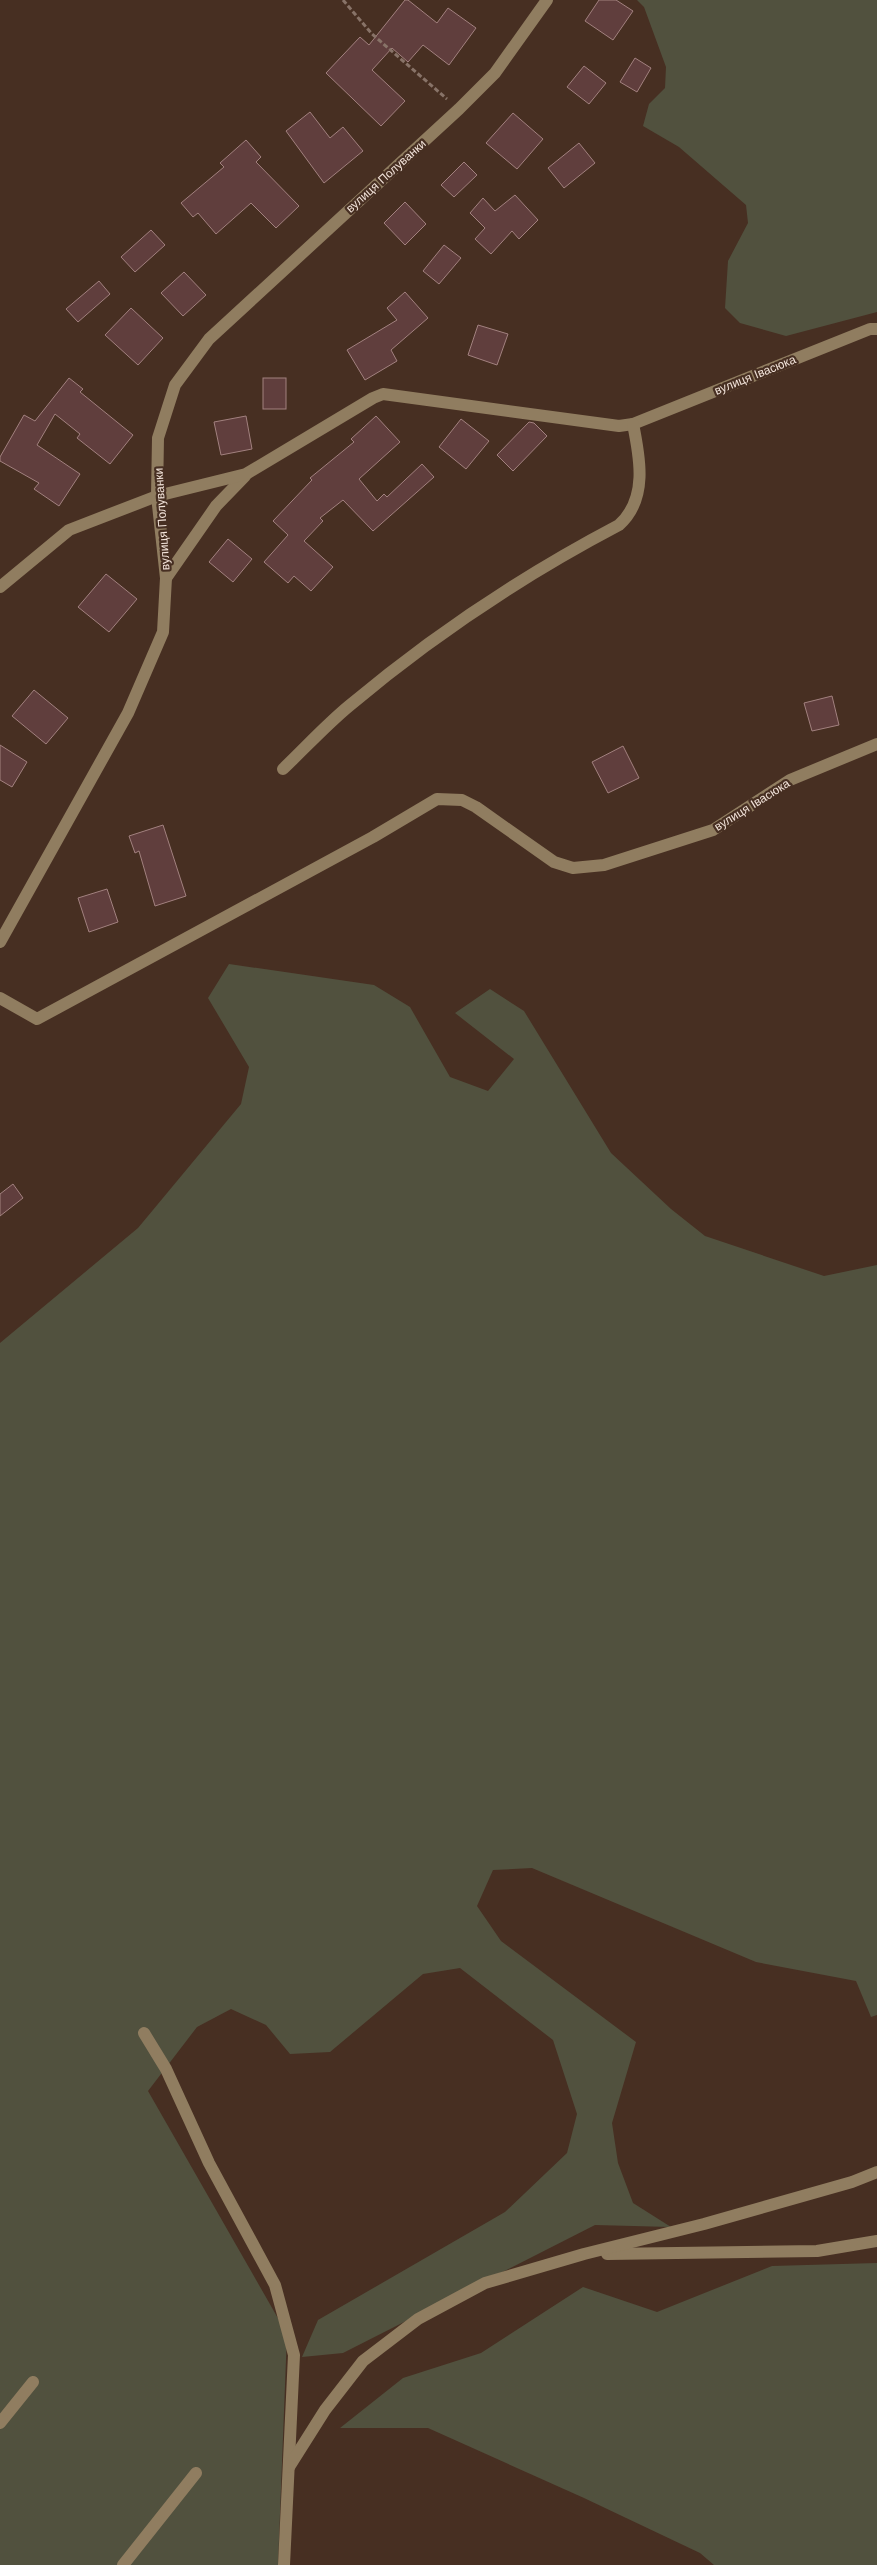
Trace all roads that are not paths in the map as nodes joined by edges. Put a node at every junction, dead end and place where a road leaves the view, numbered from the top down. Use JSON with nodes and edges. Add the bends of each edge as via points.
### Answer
{"nodes":[{"id":1,"x":547,"y":0,"type":"edge"},
{"id":2,"x":877,"y":329,"type":"edge"},
{"id":3,"x":633,"y":424,"type":"junction"},
{"id":4,"x":246,"y":474,"type":"junction"},
{"id":5,"x":158,"y":496,"type":"junction"},
{"id":6,"x":166,"y":578,"type":"junction"},
{"id":7,"x":0,"y":587,"type":"edge"},
{"id":8,"x":877,"y":744,"type":"edge"},
{"id":9,"x":283,"y":769,"type":"dead end"},
{"id":10,"x":0,"y":942,"type":"edge"},
{"id":11,"x":0,"y":998,"type":"edge"},
{"id":12,"x":144,"y":2033,"type":"dead end"},
{"id":13,"x":877,"y":2172,"type":"edge"},
{"id":14,"x":877,"y":2241,"type":"edge"},
{"id":15,"x":584,"y":2254,"type":"junction"},
{"id":16,"x":33,"y":2382,"type":"dead end"},
{"id":17,"x":0,"y":2423,"type":"edge"},
{"id":18,"x":289,"y":2467,"type":"junction"},
{"id":19,"x":196,"y":2473,"type":"dead end"},
{"id":20,"x":123,"y":2565,"type":"edge"},
{"id":21,"x":284,"y":2565,"type":"edge"}],
"edges":[{"from":1,"to":5,"type":"street","name":"вулиця Полуванки","via":[[496,73],[209,338],[175,385],[158,438]]},
{"from":2,"to":3,"type":"street","name":"вулиця Івасюка","via":[[870,329]]},
{"from":3,"to":4,"type":"street","via":[[619,426],[383,394]]},
{"from":3,"to":9,"type":"street","via":[[641,464],[633,508],[627,518],[514,583],[444,633],[347,707]]},
{"from":4,"to":5,"type":"street"},
{"from":4,"to":6,"type":"street","via":[[216,506]]},
{"from":5,"to":6,"type":"street","name":"вулиця Полуванки"},
{"from":5,"to":7,"type":"street","via":[[70,530]]},
{"from":6,"to":10,"type":"street","name":"вулиця Полуванки","via":[[163,632],[128,713]]},
{"from":8,"to":11,"type":"street","name":"вулиця Івасюка","via":[[790,780],[713,830],[604,865],[566,867],[476,807],[462,800],[437,799],[37,1019]]},
{"from":12,"to":18,"type":"street","via":[[166,2069],[209,2163],[275,2285],[294,2355]]},
{"from":13,"to":15,"type":"street","via":[[704,2224]]},
{"from":14,"to":15,"type":"street","via":[[817,2251]]},
{"from":15,"to":18,"type":"street","via":[[485,2283],[418,2319],[363,2361],[325,2410]]},
{"from":16,"to":17,"type":"street"},
{"from":18,"to":21,"type":"street"},
{"from":19,"to":20,"type":"street"}]}
